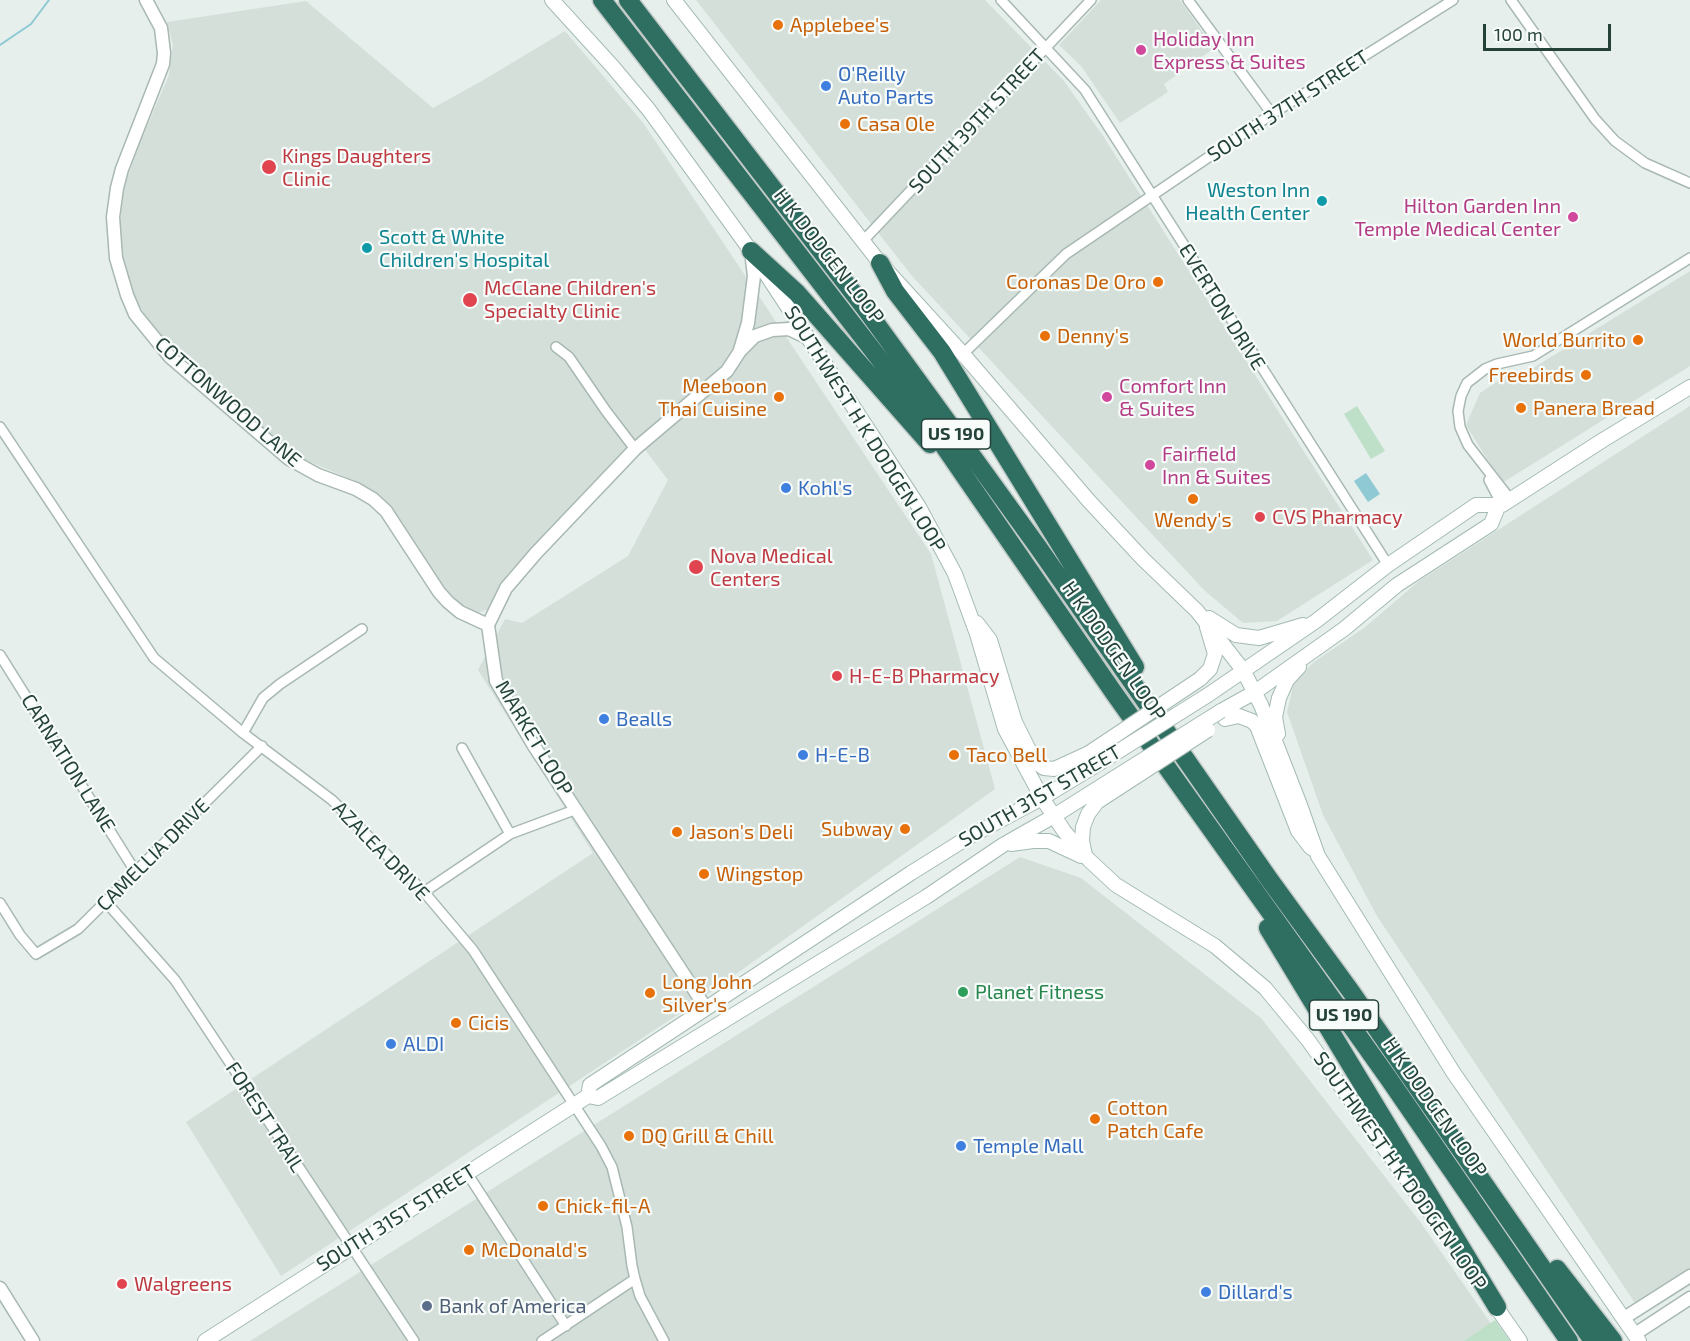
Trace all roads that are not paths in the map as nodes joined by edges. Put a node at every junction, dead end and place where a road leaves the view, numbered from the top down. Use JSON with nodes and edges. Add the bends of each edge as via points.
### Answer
{"nodes":[{"id":1,"x":147,"y":0,"type":"edge"},
{"id":2,"x":552,"y":0,"type":"edge"},
{"id":3,"x":602,"y":0,"type":"edge"},
{"id":4,"x":628,"y":0,"type":"edge"},
{"id":5,"x":674,"y":0,"type":"edge"},
{"id":6,"x":1001,"y":0,"type":"edge"},
{"id":7,"x":1091,"y":0,"type":"edge"},
{"id":8,"x":1188,"y":0,"type":"edge"},
{"id":9,"x":1452,"y":0,"type":"edge"},
{"id":10,"x":1511,"y":0,"type":"edge"},
{"id":11,"x":1046,"y":47,"type":"junction"},
{"id":12,"x":1272,"y":114,"type":"junction"},
{"id":13,"x":1690,"y":183,"type":"edge"},
{"id":14,"x":1152,"y":196,"type":"junction"},
{"id":15,"x":863,"y":242,"type":"junction"},
{"id":16,"x":751,"y":251,"type":"junction"},
{"id":17,"x":1690,"y":258,"type":"edge"},
{"id":18,"x":880,"y":263,"type":"junction"},
{"id":19,"x":810,"y":339,"type":"junction"},
{"id":20,"x":556,"y":347,"type":"dead end"},
{"id":21,"x":740,"y":351,"type":"junction"},
{"id":22,"x":963,"y":354,"type":"junction"},
{"id":23,"x":1690,"y":387,"type":"edge"},
{"id":24,"x":0,"y":427,"type":"edge"},
{"id":25,"x":634,"y":449,"type":"junction"},
{"id":26,"x":1504,"y":504,"type":"junction"},
{"id":27,"x":1388,"y":565,"type":"junction"},
{"id":28,"x":1033,"y":572,"type":"junction"},
{"id":29,"x":969,"y":611,"type":"junction"},
{"id":30,"x":1201,"y":615,"type":"junction"},
{"id":31,"x":1316,"y":621,"type":"junction"},
{"id":32,"x":488,"y":625,"type":"junction"},
{"id":33,"x":1344,"y":628,"type":"junction"},
{"id":34,"x":362,"y":629,"type":"dead end"},
{"id":35,"x":0,"y":655,"type":"edge"},
{"id":36,"x":1243,"y":670,"type":"junction"},
{"id":37,"x":1255,"y":692,"type":"junction"},
{"id":38,"x":1114,"y":693,"type":"junction"},
{"id":39,"x":1223,"y":715,"type":"junction"},
{"id":40,"x":243,"y":733,"type":"junction"},
{"id":41,"x":262,"y":746,"type":"junction"},
{"id":42,"x":462,"y":748,"type":"dead end"},
{"id":43,"x":1094,"y":758,"type":"junction"},
{"id":44,"x":1284,"y":763,"type":"junction"},
{"id":45,"x":1114,"y":784,"type":"junction"},
{"id":46,"x":1042,"y":798,"type":"junction"},
{"id":47,"x":577,"y":808,"type":"junction"},
{"id":48,"x":1054,"y":816,"type":"junction"},
{"id":49,"x":510,"y":834,"type":"junction"},
{"id":50,"x":1003,"y":845,"type":"junction"},
{"id":51,"x":1318,"y":856,"type":"junction"},
{"id":52,"x":1087,"y":858,"type":"junction"},
{"id":53,"x":135,"y":871,"type":"junction"},
{"id":54,"x":1269,"y":879,"type":"junction"},
{"id":55,"x":424,"y":892,"type":"junction"},
{"id":56,"x":106,"y":902,"type":"junction"},
{"id":57,"x":0,"y":903,"type":"edge"},
{"id":58,"x":706,"y":1008,"type":"junction"},
{"id":59,"x":588,"y":1096,"type":"junction"},
{"id":60,"x":574,"y":1105,"type":"junction"},
{"id":61,"x":1446,"y":1129,"type":"junction"},
{"id":62,"x":467,"y":1173,"type":"junction"},
{"id":63,"x":351,"y":1246,"type":"junction"},
{"id":64,"x":1690,"y":1276,"type":"edge"},
{"id":65,"x":635,"y":1279,"type":"junction"},
{"id":66,"x":0,"y":1288,"type":"edge"},
{"id":67,"x":1690,"y":1298,"type":"edge"},
{"id":68,"x":1497,"y":1307,"type":"junction"},
{"id":69,"x":1624,"y":1318,"type":"junction"},
{"id":70,"x":566,"y":1326,"type":"junction"},
{"id":71,"x":1637,"y":1338,"type":"edge"},
{"id":72,"x":33,"y":1341,"type":"edge"},
{"id":73,"x":205,"y":1341,"type":"edge"},
{"id":74,"x":414,"y":1341,"type":"edge"},
{"id":75,"x":542,"y":1341,"type":"edge"},
{"id":76,"x":664,"y":1341,"type":"edge"},
{"id":77,"x":1520,"y":1341,"type":"edge"},
{"id":78,"x":1569,"y":1341,"type":"edge"},
{"id":79,"x":1593,"y":1341,"type":"edge"},
{"id":80,"x":1613,"y":1341,"type":"edge"}],
"edges":[{"from":1,"to":32,"type":"street","name":"COTTONWOOD LANE","via":[[160,28],[163,63],[122,169],[113,217],[116,258],[135,314],[170,357],[289,459],[373,499],[386,511],[448,602]]},
{"from":2,"to":16,"type":"main road","name":"SOUTHWEST H K DODGEN LOOP","via":[[649,110]]},
{"from":3,"to":28,"type":"highway","name":"H K DODGEN LOOP","number":"US 190","via":[[919,410]]},
{"from":4,"to":54,"type":"highway","name":"H K DODGEN LOOP","number":"US 190","via":[[931,399]]},
{"from":5,"to":15,"type":"main road"},
{"from":6,"to":11,"type":"street","name":"EVERTON DRIVE"},
{"from":7,"to":11,"type":"street","name":"SOUTH 39TH STREET"},
{"from":8,"to":12,"type":"street"},
{"from":9,"to":12,"type":"street","name":"SOUTH 37TH STREET"},
{"from":10,"to":13,"type":"street","via":[[1615,141],[1645,163]]},
{"from":11,"to":14,"type":"street","name":"EVERTON DRIVE","via":[[1085,90]]},
{"from":11,"to":15,"type":"street","name":"SOUTH 39TH STREET"},
{"from":12,"to":14,"type":"street","name":"SOUTH 37TH STREET"},
{"from":14,"to":22,"type":"street","name":"SOUTH 37TH STREET","via":[[1066,254]]},
{"from":14,"to":27,"type":"street","name":"EVERTON DRIVE"},
{"from":15,"to":18,"type":"main road"},
{"from":16,"to":19,"type":"main road","name":"SOUTHWEST H K DODGEN LOOP"},
{"from":16,"to":21,"type":"street","via":[[754,276]]},
{"from":16,"to":28,"type":"highway","via":[[797,293],[911,422]]},
{"from":17,"to":26,"type":"street","via":[[1533,356],[1497,364],[1467,383],[1458,411],[1460,427]]},
{"from":18,"to":22,"type":"main road"},
{"from":18,"to":54,"type":"highway","via":[[895,291],[942,351],[1152,695],[1243,830]]},
{"from":19,"to":21,"type":"street","via":[[789,329],[772,330],[755,336]]},
{"from":19,"to":29,"type":"main road","name":"SOUTHWEST H K DODGEN LOOP","via":[[919,507],[955,574]]},
{"from":20,"to":25,"type":"street","via":[[569,357]]},
{"from":21,"to":25,"type":"street","via":[[727,371]]},
{"from":22,"to":30,"type":"main road","via":[[1089,501]]},
{"from":23,"to":26,"type":"main road","name":"SOUTH 31ST STREET"},
{"from":24,"to":40,"type":"street","name":"AZALEA DRIVE","via":[[154,658]]},
{"from":25,"to":32,"type":"street","via":[[506,588]]},
{"from":26,"to":27,"type":"main road","name":"SOUTH 31ST STREET","via":[[1476,505]]},
{"from":26,"to":33,"type":"main road","name":"SOUTH 31ST STREET","via":[[1491,524],[1397,585]]},
{"from":27,"to":31,"type":"main road","name":"SOUTH 31ST STREET"},
{"from":28,"to":38,"type":"highway","name":"H K DODGEN LOOP","number":"US 190"},
{"from":29,"to":43,"type":"main road","via":[[990,640],[1016,722],[1033,758],[1044,768],[1054,769]]},
{"from":29,"to":46,"type":"main road","name":"SOUTHWEST H K DODGEN LOOP","via":[[1005,729]]},
{"from":30,"to":31,"type":"main road","via":[[1236,635],[1259,638]]},
{"from":30,"to":36,"type":"main road"},
{"from":30,"to":43,"type":"main road","bridge":true,"via":[[1215,654],[1210,669]]},
{"from":31,"to":36,"type":"main road","name":"SOUTH 31ST STREET"},
{"from":32,"to":47,"type":"street","name":"MARKET LOOP","via":[[496,681]]},
{"from":33,"to":37,"type":"main road","name":"SOUTH 31ST STREET"},
{"from":33,"to":44,"type":"main road","via":[[1300,665],[1279,698],[1275,717]]},
{"from":34,"to":40,"type":"street","via":[[263,698]]},
{"from":35,"to":53,"type":"street","name":"CARNATION LANE"},
{"from":36,"to":37,"type":"main road"},
{"from":36,"to":43,"type":"main road","name":"SOUTH 31ST STREET","bridge":true},
{"from":37,"to":39,"type":"main road","name":"SOUTH 31ST STREET"},
{"from":37,"to":44,"type":"main road"},
{"from":38,"to":68,"type":"highway","via":[[1163,775],[1265,922]]},
{"from":38,"to":78,"type":"highway","name":"H K DODGEN LOOP","number":"US 190"},
{"from":39,"to":45,"type":"main road","name":"SOUTH 31ST STREET","bridge":true},
{"from":39,"to":51,"type":"main road","via":[[1239,716],[1257,726],[1298,831]]},
{"from":40,"to":41,"type":"street","name":"AZALEA DRIVE"},
{"from":41,"to":53,"type":"street","name":"CAMELLIA DRIVE"},
{"from":41,"to":55,"type":"street","name":"AZALEA DRIVE","via":[[332,800]]},
{"from":42,"to":49,"type":"street"},
{"from":43,"to":46,"type":"main road","name":"SOUTH 31ST STREET"},
{"from":44,"to":51,"type":"main road"},
{"from":45,"to":48,"type":"main road","name":"SOUTH 31ST STREET"},
{"from":45,"to":52,"type":"main road","via":[[1088,814],[1083,827]]},
{"from":46,"to":48,"type":"main road","name":"SOUTHWEST H K DODGEN LOOP"},
{"from":46,"to":58,"type":"main road","name":"SOUTH 31ST STREET","via":[[967,838]]},
{"from":47,"to":49,"type":"street"},
{"from":47,"to":58,"type":"street","name":"MARKET LOOP"},
{"from":48,"to":50,"type":"main road","name":"SOUTH 31ST STREET"},
{"from":48,"to":52,"type":"main road","name":"SOUTHWEST H K DODGEN LOOP"},
{"from":49,"to":55,"type":"street"},
{"from":50,"to":52,"type":"main road","via":[[1049,842]]},
{"from":50,"to":59,"type":"main road","name":"SOUTH 31ST STREET","via":[[926,897],[608,1092],[597,1098]]},
{"from":51,"to":69,"type":"main road","via":[[1454,1072]]},
{"from":52,"to":68,"type":"main road","name":"SOUTHWEST H K DODGEN LOOP","via":[[1116,885],[1215,946],[1265,988],[1308,1040]]},
{"from":53,"to":56,"type":"street","name":"CAMELLIA DRIVE"},
{"from":54,"to":61,"type":"highway","name":"H K DODGEN LOOP","number":"US 190"},
{"from":55,"to":60,"type":"street","name":"AZALEA DRIVE","via":[[474,951]]},
{"from":56,"to":57,"type":"street","name":"CAMELLIA DRIVE","via":[[78,929],[36,954]]},
{"from":56,"to":63,"type":"street","name":"FOREST TRAIL","via":[[175,980]]},
{"from":58,"to":59,"type":"main road","name":"SOUTH 31ST STREET","via":[[590,1085]]},
{"from":59,"to":60,"type":"main road","name":"SOUTH 31ST STREET"},
{"from":60,"to":62,"type":"main road","name":"SOUTH 31ST STREET"},
{"from":60,"to":65,"type":"street","name":"AZALEA DRIVE","via":[[612,1167]]},
{"from":61,"to":79,"type":"highway","name":"H K DODGEN LOOP","number":"US 190"},
{"from":61,"to":80,"type":"highway"},
{"from":62,"to":63,"type":"main road","name":"SOUTH 31ST STREET"},
{"from":62,"to":70,"type":"street"},
{"from":63,"to":73,"type":"main road","name":"SOUTH 31ST STREET"},
{"from":63,"to":74,"type":"street","name":"FOREST TRAIL"},
{"from":64,"to":69,"type":"street"},
{"from":65,"to":70,"type":"street"},
{"from":65,"to":76,"type":"street","name":"AZALEA DRIVE"},
{"from":66,"to":72,"type":"street"},
{"from":67,"to":71,"type":"street"},
{"from":68,"to":77,"type":"main road","name":"SOUTHWEST H K DODGEN LOOP"},
{"from":69,"to":71,"type":"main road"},
{"from":70,"to":75,"type":"street"}]}
